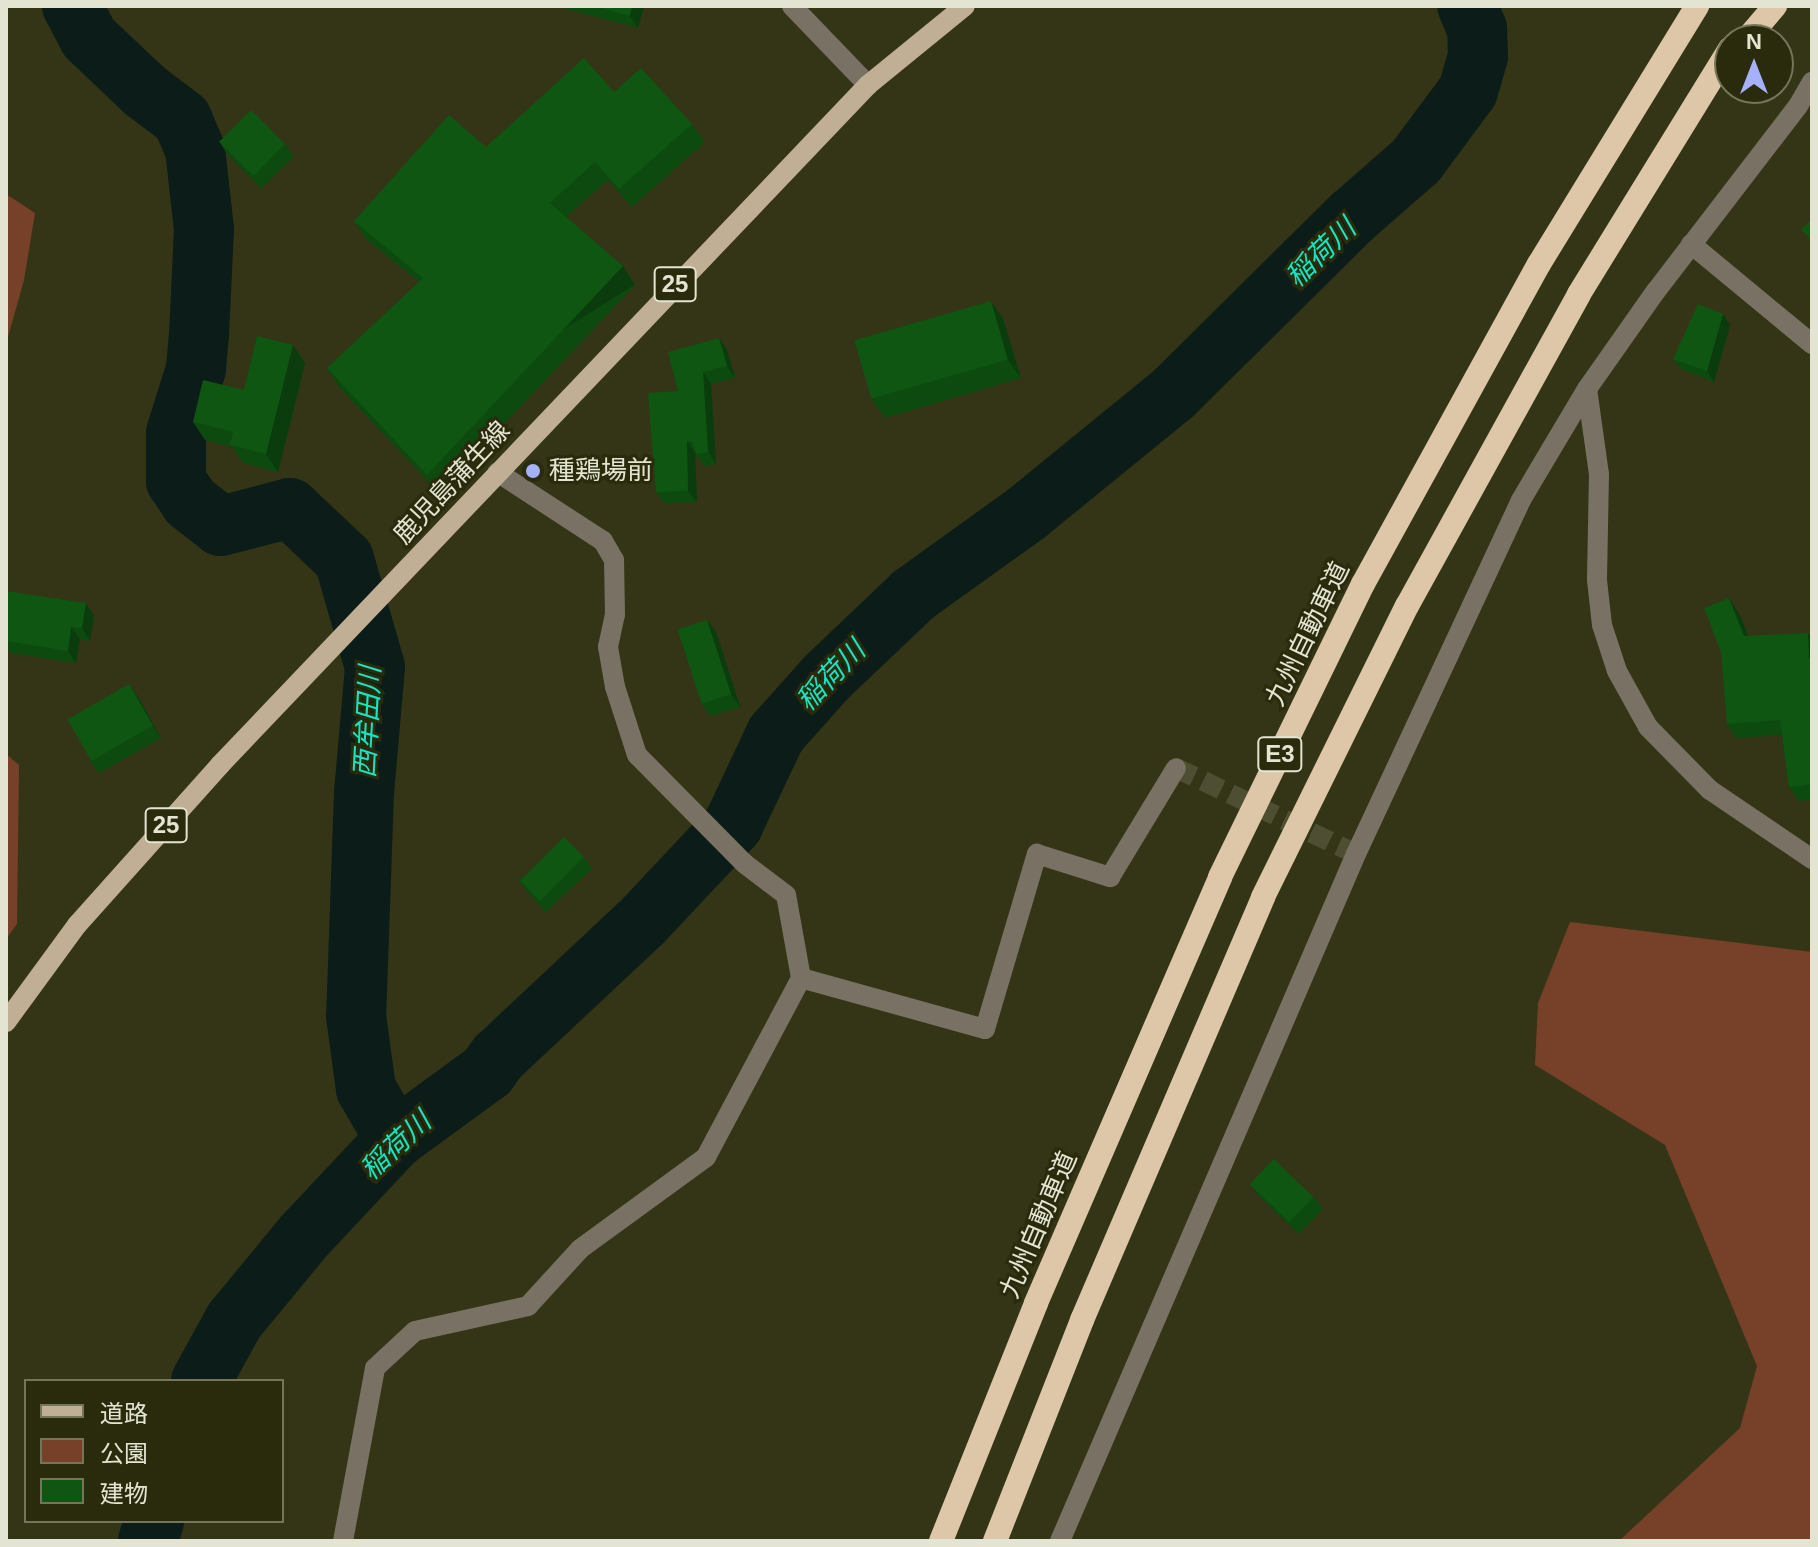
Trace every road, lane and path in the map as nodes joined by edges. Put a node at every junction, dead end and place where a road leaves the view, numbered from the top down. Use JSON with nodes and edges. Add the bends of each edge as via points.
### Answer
{"nodes":[{"id":1,"x":792,"y":6,"type":"edge"},
{"id":2,"x":965,"y":6,"type":"edge"},
{"id":3,"x":1697,"y":6,"type":"edge"},
{"id":4,"x":1758,"y":6,"type":"edge"},
{"id":5,"x":1775,"y":6,"type":"edge"},
{"id":6,"x":1746,"y":24,"type":"edge"},
{"id":7,"x":1760,"y":24,"type":"edge"},
{"id":8,"x":1714,"y":73,"type":"edge"},
{"id":9,"x":1714,"y":77,"type":"edge"},
{"id":10,"x":1812,"y":82,"type":"edge"},
{"id":11,"x":868,"y":85,"type":"junction"},
{"id":12,"x":1705,"y":87,"type":"junction"},
{"id":13,"x":1691,"y":244,"type":"junction"},
{"id":14,"x":1812,"y":344,"type":"edge"},
{"id":15,"x":1587,"y":389,"type":"junction"},
{"id":16,"x":497,"y":472,"type":"junction"},
{"id":17,"x":1176,"y":768,"type":"dead end"},
{"id":18,"x":1812,"y":859,"type":"edge"},
{"id":19,"x":801,"y":978,"type":"junction"},
{"id":20,"x":6,"y":1022,"type":"edge"},
{"id":21,"x":343,"y":1541,"type":"edge"},
{"id":22,"x":941,"y":1541,"type":"edge"},
{"id":23,"x":995,"y":1541,"type":"edge"},
{"id":24,"x":1060,"y":1541,"type":"edge"}],
"edges":[{"from":1,"to":11,"type":"street"},
{"from":2,"to":11,"type":"main road","name":"鹿児島蒲生線","number":"25"},
{"from":3,"to":22,"type":"highway","name":"九州自動車道","number":"E3","via":[[1539,264],[1350,612],[1220,877],[1036,1303]]},
{"from":4,"to":6,"type":"highway"},
{"from":5,"to":7,"type":"highway"},
{"from":8,"to":12,"type":"highway","number":"E3"},
{"from":9,"to":12,"type":"highway"},
{"from":10,"to":13,"type":"street"},
{"from":11,"to":16,"type":"main road","name":"鹿児島蒲生線","number":"25"},
{"from":12,"to":23,"type":"highway","number":"E3","via":[[1579,294],[1407,606],[1263,897],[1082,1320]]},
{"from":13,"to":14,"type":"street"},
{"from":13,"to":15,"type":"street"},
{"from":15,"to":18,"type":"street","via":[[1599,474],[1597,580],[1602,625],[1617,671],[1648,727],[1710,790]]},
{"from":15,"to":24,"type":"street","via":[[1521,500],[1363,840]]},
{"from":16,"to":19,"type":"street","via":[[603,541],[614,560],[615,615],[608,647],[637,755],[745,864],[786,895]]},
{"from":16,"to":20,"type":"main road","name":"鹿児島蒲生線","number":"25","via":[[77,925]]},
{"from":17,"to":19,"type":"street","via":[[1110,877],[1037,854],[985,1029]]},
{"from":19,"to":21,"type":"street","via":[[706,1157],[580,1249],[528,1306],[415,1331],[375,1368]]}]}
